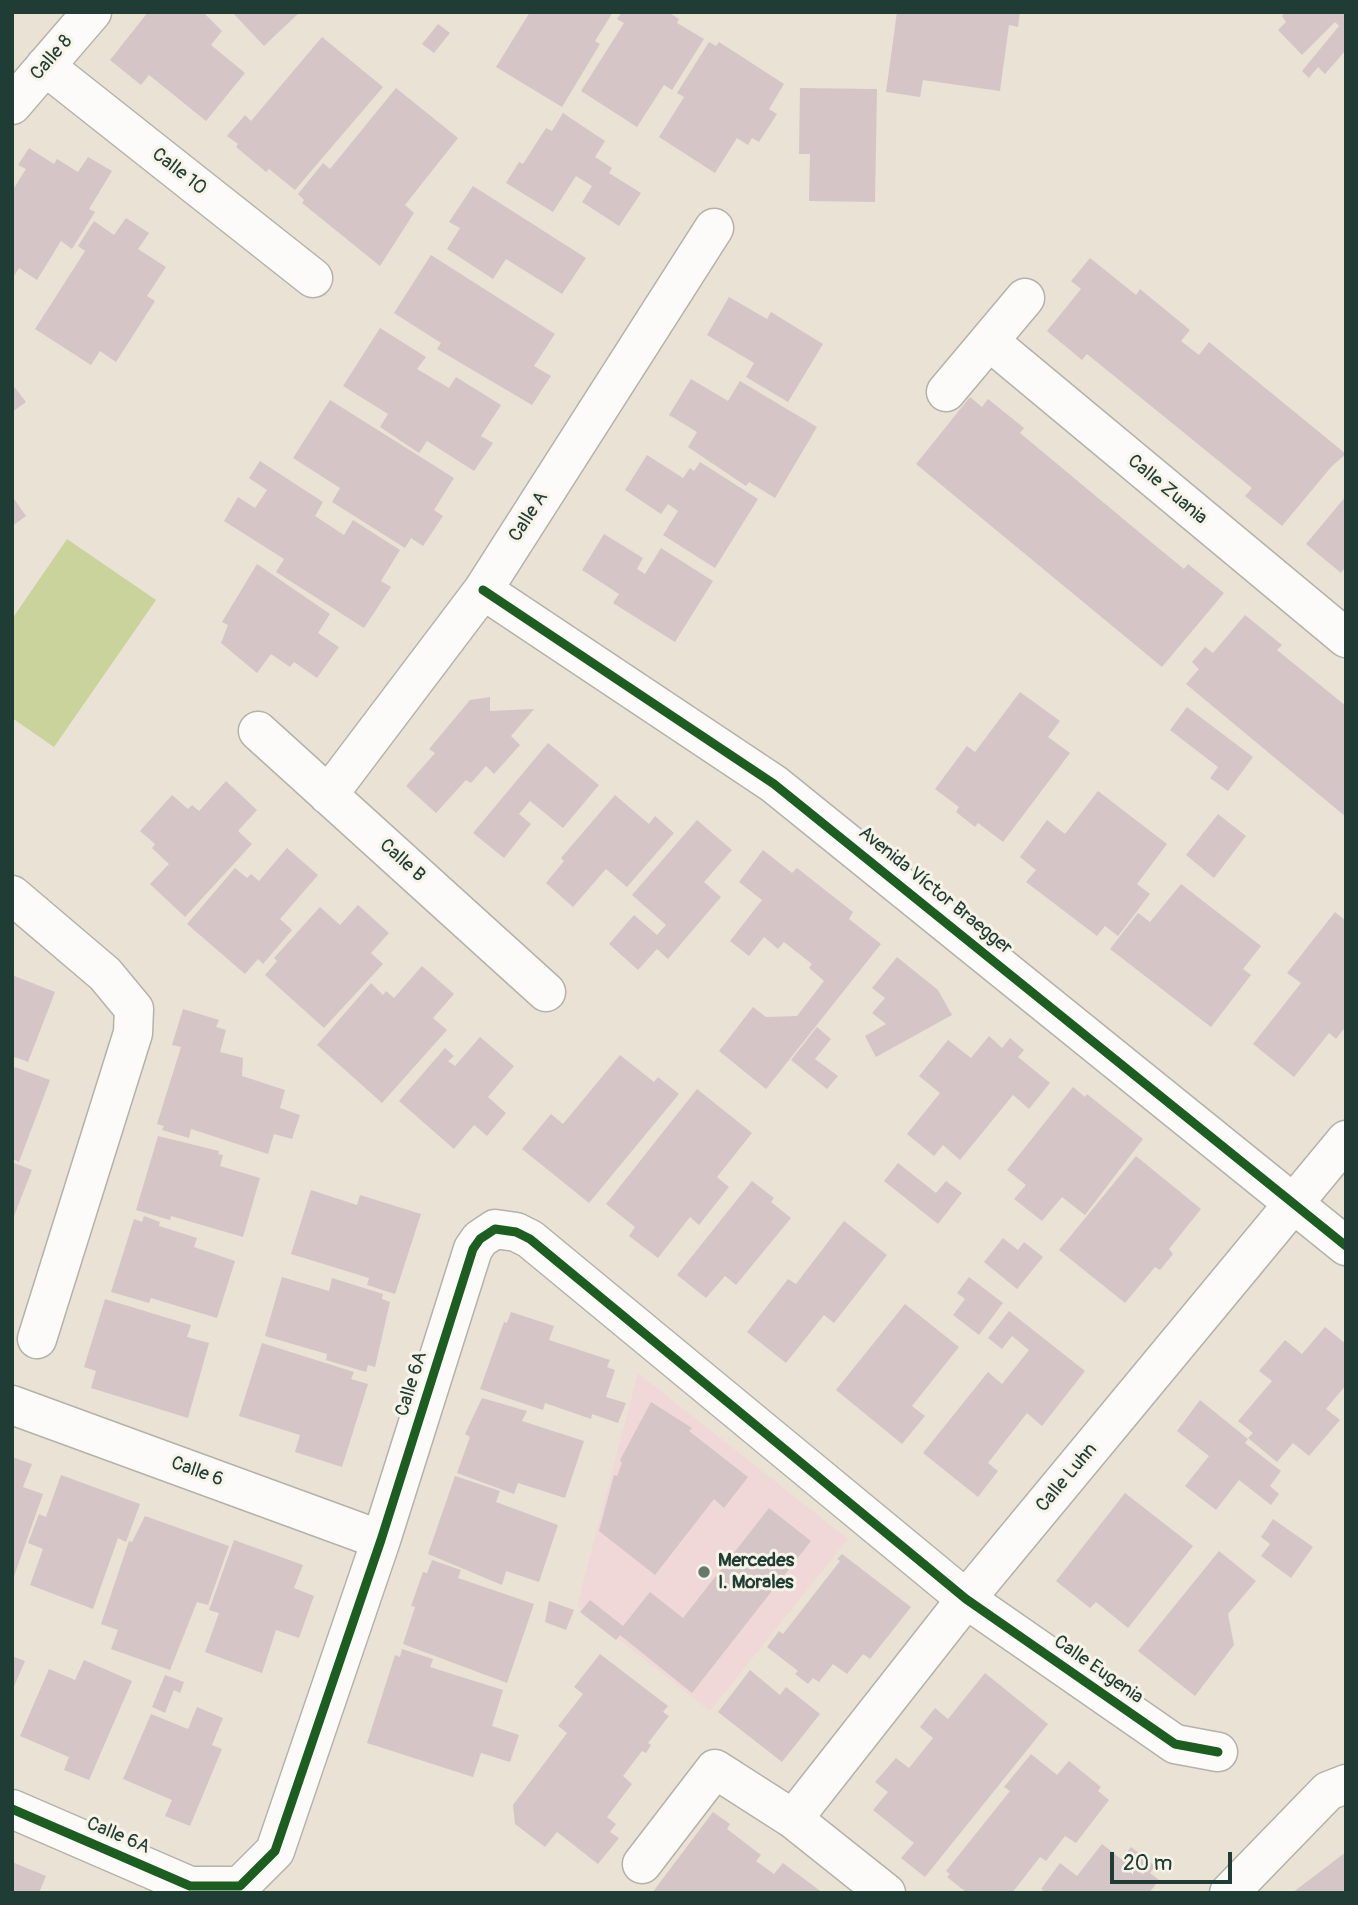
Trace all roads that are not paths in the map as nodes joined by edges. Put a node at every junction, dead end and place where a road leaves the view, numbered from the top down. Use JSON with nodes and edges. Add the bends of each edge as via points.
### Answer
{"nodes":[{"id":1,"x":92,"y":12,"type":"edge"},
{"id":2,"x":45,"y":66,"type":"junction"},
{"id":3,"x":12,"y":105,"type":"edge"},
{"id":4,"x":714,"y":228,"type":"dead end"},
{"id":5,"x":313,"y":278,"type":"dead end"},
{"id":6,"x":1025,"y":298,"type":"dead end"},
{"id":7,"x":989,"y":341,"type":"junction"},
{"id":8,"x":946,"y":392,"type":"dead end"},
{"id":9,"x":483,"y":590,"type":"junction"},
{"id":10,"x":1346,"y":638,"type":"edge"},
{"id":11,"x":258,"y":731,"type":"dead end"},
{"id":12,"x":328,"y":795,"type":"junction"},
{"id":13,"x":12,"y":895,"type":"edge"},
{"id":14,"x":547,"y":992,"type":"dead end"},
{"id":15,"x":1346,"y":1140,"type":"edge"},
{"id":16,"x":1295,"y":1204,"type":"junction"},
{"id":17,"x":1346,"y":1245,"type":"edge"},
{"id":18,"x":37,"y":1339,"type":"dead end"},
{"id":19,"x":12,"y":1405,"type":"edge"},
{"id":20,"x":381,"y":1540,"type":"junction"},
{"id":21,"x":966,"y":1599,"type":"junction"},
{"id":22,"x":1218,"y":1752,"type":"dead end"},
{"id":23,"x":1346,"y":1784,"type":"edge"},
{"id":24,"x":12,"y":1809,"type":"edge"},
{"id":25,"x":793,"y":1819,"type":"junction"},
{"id":26,"x":642,"y":1864,"type":"dead end"},
{"id":27,"x":886,"y":1893,"type":"edge"},
{"id":28,"x":1229,"y":1893,"type":"edge"}],
"edges":[{"from":1,"to":2,"type":"street","name":"Calle 8"},
{"from":2,"to":3,"type":"street","name":"Calle 8"},
{"from":2,"to":5,"type":"street","name":"Calle 10"},
{"from":4,"to":9,"type":"street","name":"Calle A"},
{"from":6,"to":7,"type":"street"},
{"from":7,"to":8,"type":"street"},
{"from":7,"to":10,"type":"street","name":"Calle Zuania"},
{"from":9,"to":12,"type":"street","name":"Calle A"},
{"from":9,"to":16,"type":"street","name":"Avenida Víctor Braegger","via":[[774,785]]},
{"from":11,"to":12,"type":"street","name":"Calle B"},
{"from":12,"to":14,"type":"street","name":"Calle B"},
{"from":13,"to":18,"type":"street","via":[[105,974],[134,1009],[133,1033]]},
{"from":15,"to":16,"type":"street","name":"Calle Luhn"},
{"from":16,"to":17,"type":"street","name":"Avenida Víctor Braegger"},
{"from":16,"to":21,"type":"street","name":"Calle Luhn"},
{"from":19,"to":20,"type":"street","name":"Calle 6"},
{"from":20,"to":21,"type":"street","name":"Calle 6A","via":[[473,1249],[495,1229],[530,1239]]},
{"from":20,"to":24,"type":"street","name":"Calle 6A","via":[[275,1851],[240,1886],[190,1886]]},
{"from":21,"to":22,"type":"street","name":"Calle Eugenia","via":[[1175,1744]]},
{"from":21,"to":25,"type":"street","name":"Calle Luhn"},
{"from":23,"to":28,"type":"street","via":[[1328,1791]]},
{"from":25,"to":26,"type":"street","via":[[715,1769]]},
{"from":25,"to":27,"type":"street"}]}
